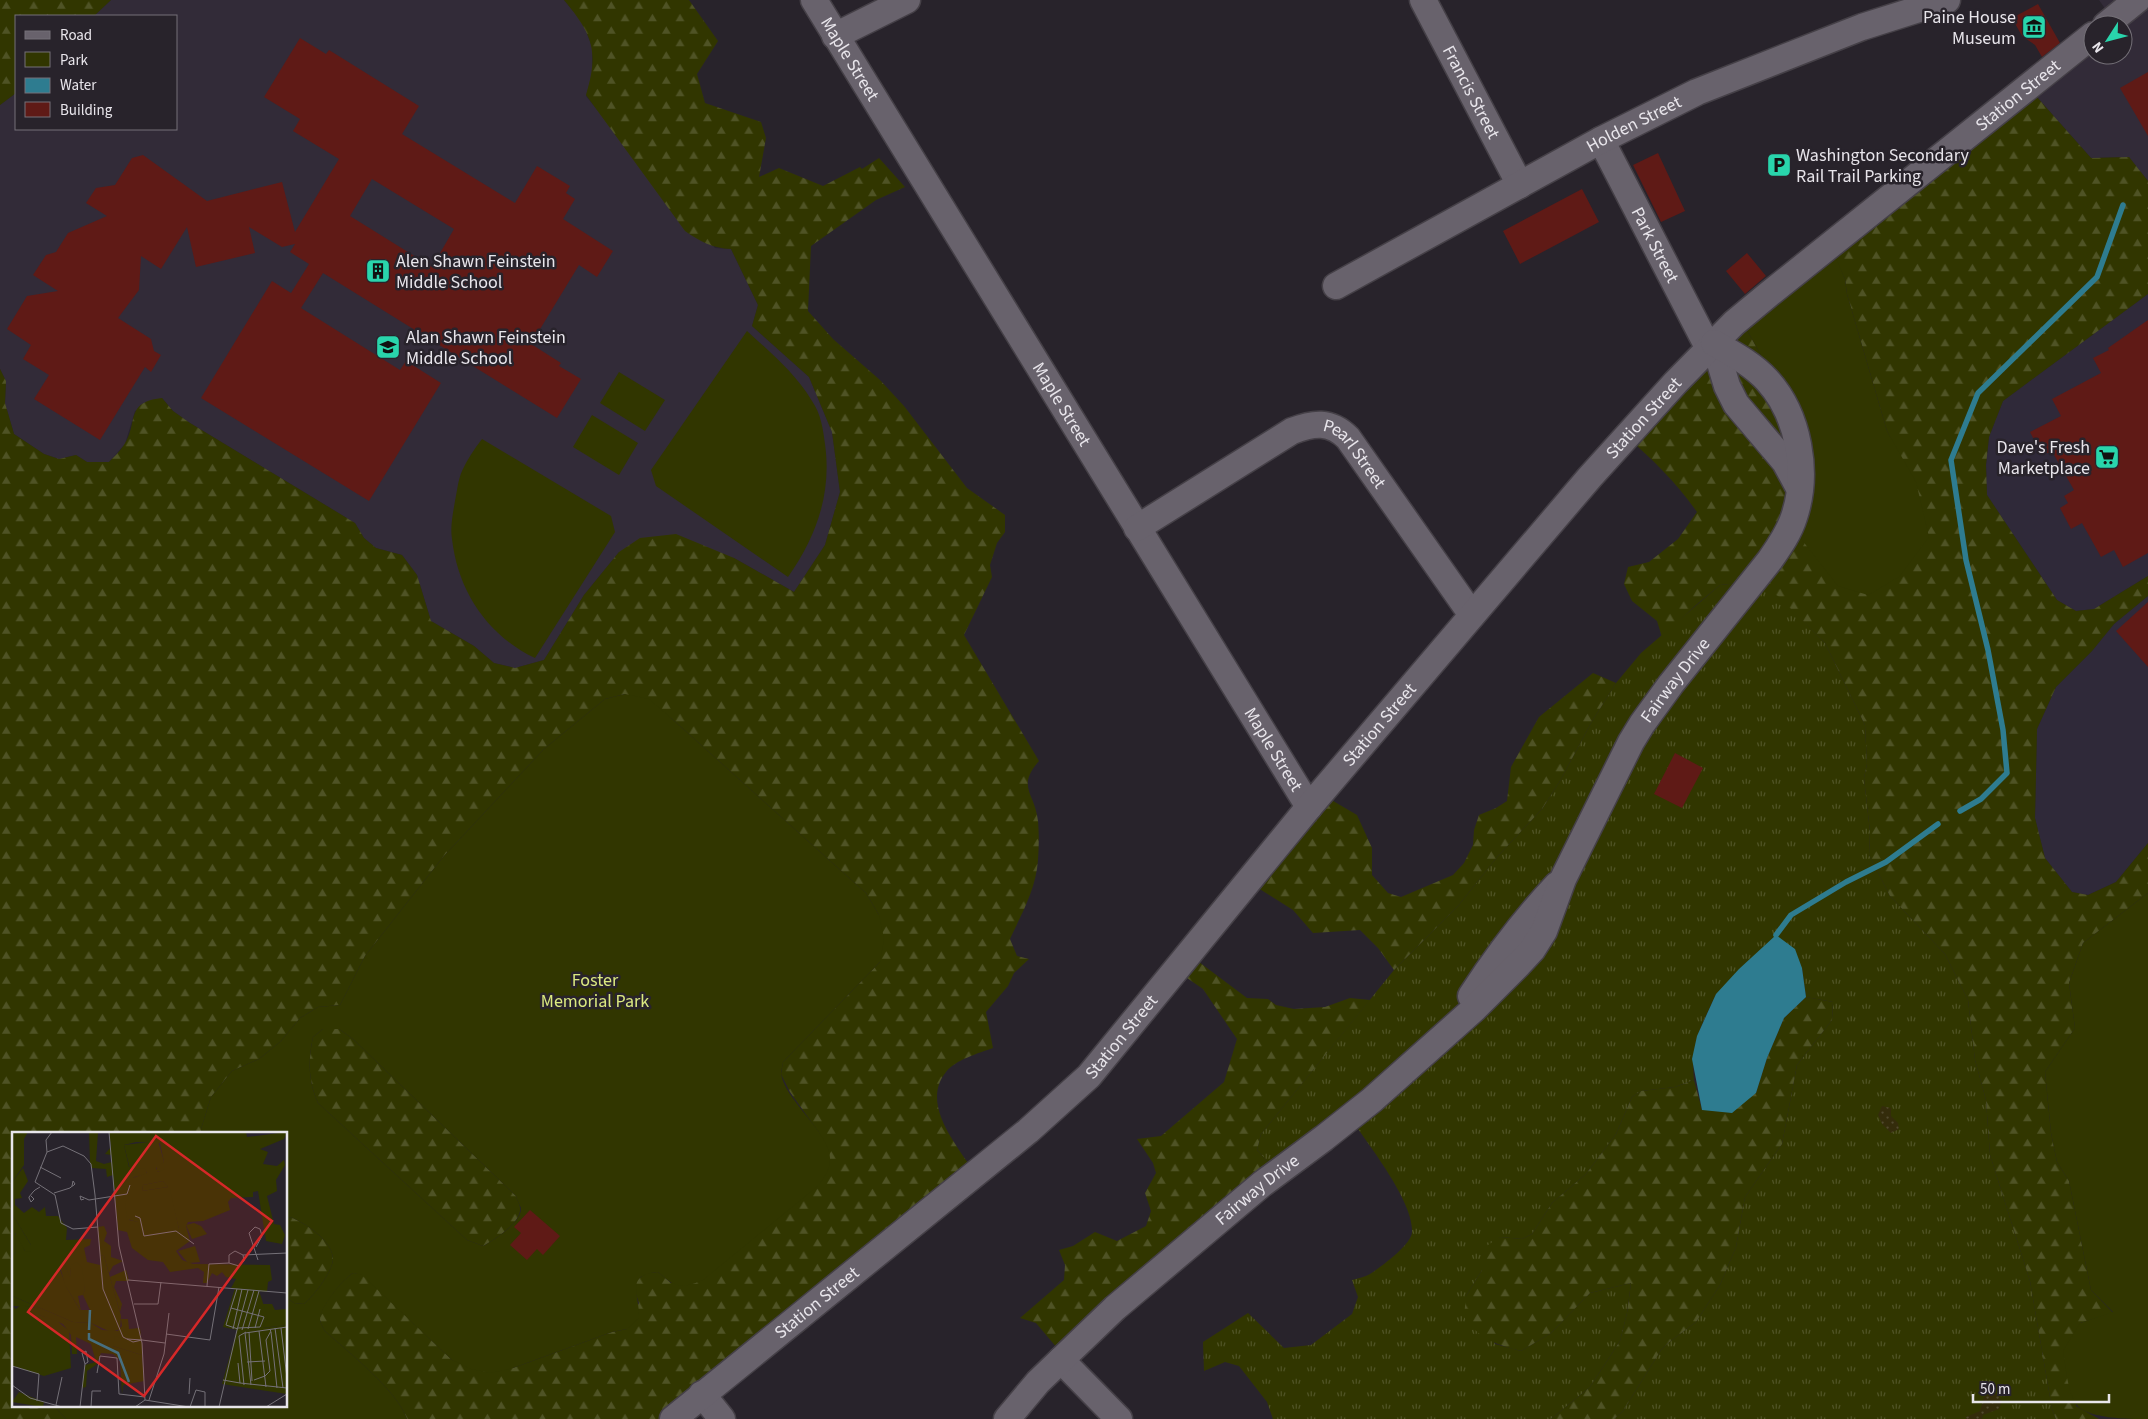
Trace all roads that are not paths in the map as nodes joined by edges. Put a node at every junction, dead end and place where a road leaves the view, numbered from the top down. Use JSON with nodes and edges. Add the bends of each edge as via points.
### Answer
{"nodes":[{"id":1,"x":814,"y":0,"type":"edge"},
{"id":2,"x":907,"y":0,"type":"edge"},
{"id":3,"x":1423,"y":0,"type":"edge"},
{"id":4,"x":1947,"y":0,"type":"edge"},
{"id":5,"x":2137,"y":0,"type":"edge"},
{"id":6,"x":2118,"y":15,"type":"edge"},
{"id":7,"x":835,"y":36,"type":"junction"},
{"id":8,"x":2083,"y":43,"type":"edge"},
{"id":9,"x":1601,"y":140,"type":"junction"},
{"id":10,"x":1520,"y":185,"type":"junction"},
{"id":11,"x":1336,"y":286,"type":"dead end"},
{"id":12,"x":1711,"y":346,"type":"junction"},
{"id":13,"x":1800,"y":489,"type":"junction"},
{"id":14,"x":1137,"y":528,"type":"junction"},
{"id":15,"x":1472,"y":615,"type":"junction"},
{"id":16,"x":1309,"y":808,"type":"junction"},
{"id":17,"x":1061,"y":1360,"type":"junction"},
{"id":18,"x":702,"y":1394,"type":"junction"},
{"id":19,"x":673,"y":1419,"type":"edge"},
{"id":20,"x":722,"y":1419,"type":"edge"},
{"id":21,"x":1007,"y":1419,"type":"edge"},
{"id":22,"x":1119,"y":1419,"type":"edge"}],
"edges":[{"from":1,"to":7,"type":"street","name":"Maple Street"},
{"from":2,"to":7,"type":"street"},
{"from":3,"to":10,"type":"street","name":"Francis Street"},
{"from":4,"to":9,"type":"street","name":"Holden Street","via":[[1862,27],[1697,92]]},
{"from":5,"to":6,"type":"street"},
{"from":7,"to":14,"type":"street","name":"Maple Street"},
{"from":8,"to":12,"type":"street","name":"Station Street","via":[[1776,288]]},
{"from":9,"to":10,"type":"street","name":"Holden Street"},
{"from":9,"to":12,"type":"street","name":"Park Street"},
{"from":10,"to":11,"type":"street","name":"Holden Street"},
{"from":12,"to":13,"type":"street","via":[[1736,404],[1785,462]]},
{"from":12,"to":13,"type":"street","name":"Fairway Drive","via":[[1756,369],[1784,405],[1798,450]]},
{"from":12,"to":15,"type":"street","name":"Station Street","via":[[1590,477]]},
{"from":13,"to":17,"type":"street","name":"Fairway Drive","via":[[1794,517],[1781,544],[1656,703],[1631,742],[1563,879],[1525,919],[1500,952],[1467,1001],[1456,1024],[1372,1100],[1262,1184],[1179,1253]]},
{"from":14,"to":15,"type":"street","name":"Pearl Street","via":[[1292,431],[1326,424],[1348,438]]},
{"from":14,"to":16,"type":"street","name":"Maple Street"},
{"from":15,"to":16,"type":"street","name":"Station Street"},
{"from":16,"to":18,"type":"street","name":"Station Street","via":[[1089,1076],[1028,1132]]},
{"from":17,"to":21,"type":"street","name":"Fairway Drive"},
{"from":17,"to":22,"type":"street"},
{"from":18,"to":19,"type":"street","name":"Station Street"},
{"from":18,"to":20,"type":"street"}]}
